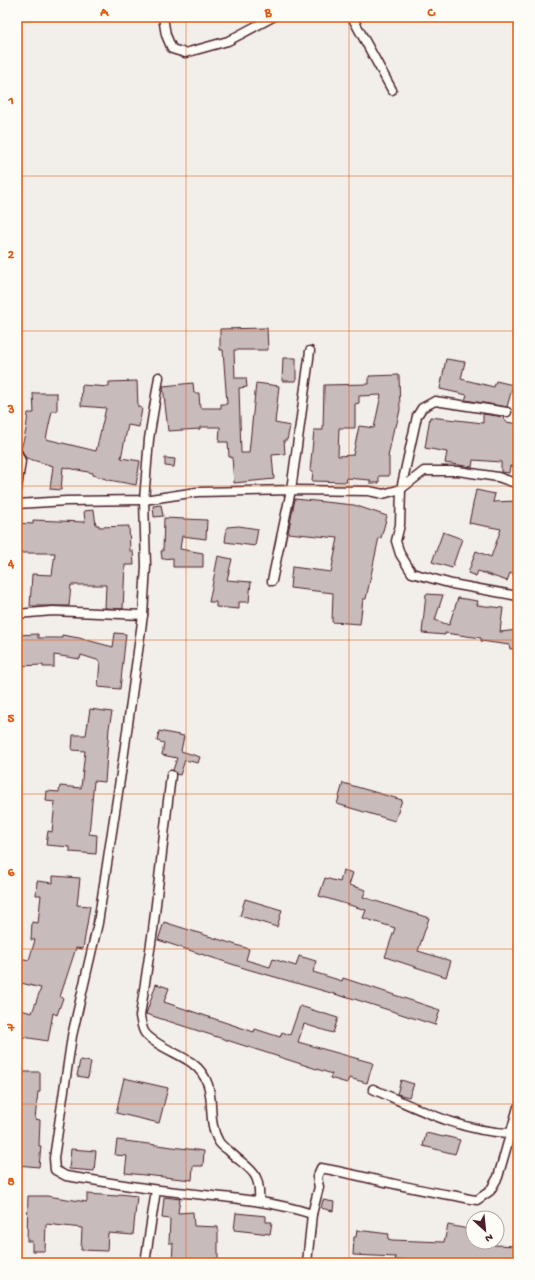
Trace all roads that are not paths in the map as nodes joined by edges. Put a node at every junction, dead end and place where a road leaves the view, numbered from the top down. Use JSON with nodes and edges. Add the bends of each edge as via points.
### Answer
{"nodes":[{"id":1,"x":163,"y":17,"type":"edge"},
{"id":2,"x":273,"y":17,"type":"edge"},
{"id":3,"x":352,"y":17,"type":"edge"},
{"id":4,"x":392,"y":90,"type":"dead end"},
{"id":5,"x":310,"y":351,"type":"dead end"},
{"id":6,"x":159,"y":377,"type":"dead end"},
{"id":7,"x":507,"y":412,"type":"dead end"},
{"id":8,"x":17,"y":452,"type":"edge"},
{"id":9,"x":518,"y":484,"type":"edge"},
{"id":10,"x":17,"y":489,"type":"edge"},
{"id":11,"x":291,"y":490,"type":"junction"},
{"id":12,"x":401,"y":490,"type":"junction"},
{"id":13,"x":144,"y":500,"type":"junction"},
{"id":14,"x":17,"y":504,"type":"edge"},
{"id":15,"x":272,"y":581,"type":"dead end"},
{"id":16,"x":518,"y":596,"type":"edge"},
{"id":17,"x":17,"y":614,"type":"edge"},
{"id":18,"x":142,"y":615,"type":"junction"},
{"id":19,"x":171,"y":775,"type":"dead end"},
{"id":20,"x":373,"y":1089,"type":"dead end"},
{"id":21,"x":518,"y":1107,"type":"edge"},
{"id":22,"x":510,"y":1133,"type":"junction"},
{"id":23,"x":156,"y":1190,"type":"junction"},
{"id":24,"x":259,"y":1201,"type":"junction"},
{"id":25,"x":312,"y":1214,"type":"junction"},
{"id":26,"x":145,"y":1263,"type":"edge"},
{"id":27,"x":307,"y":1263,"type":"edge"}],
"edges":[{"from":1,"to":2,"type":"street","via":[[166,36],[172,49],[185,53],[228,41]]},
{"from":3,"to":4,"type":"street"},
{"from":5,"to":11,"type":"street"},
{"from":6,"to":13,"type":"street","via":[[149,439]]},
{"from":7,"to":12,"type":"street","via":[[434,401],[422,408],[417,416]]},
{"from":8,"to":10,"type":"street","via":[[21,461]]},
{"from":9,"to":12,"type":"street","via":[[498,477],[458,471],[424,471]]},
{"from":11,"to":12,"type":"street","via":[[369,491],[383,494]]},
{"from":11,"to":13,"type":"street","via":[[197,492]]},
{"from":11,"to":15,"type":"street"},
{"from":12,"to":16,"type":"street","via":[[400,525],[396,541],[400,554],[412,573],[452,584]]},
{"from":13,"to":14,"type":"street"},
{"from":13,"to":18,"type":"street","via":[[146,566]]},
{"from":17,"to":18,"type":"street","via":[[53,612]]},
{"from":18,"to":23,"type":"street","via":[[98,923],[72,1036],[54,1158],[55,1170],[66,1176]]},
{"from":19,"to":24,"type":"street","via":[[140,1016],[146,1034],[192,1063],[204,1075],[212,1096],[213,1124],[220,1143],[257,1177],[260,1186]]},
{"from":20,"to":22,"type":"street","via":[[432,1115],[491,1132]]},
{"from":21,"to":22,"type":"street"},
{"from":22,"to":25,"type":"street","via":[[498,1177],[490,1191],[477,1200],[321,1168],[317,1177],[319,1188]]},
{"from":23,"to":24,"type":"street"},
{"from":23,"to":26,"type":"street"},
{"from":24,"to":25,"type":"street","via":[[288,1206]]},
{"from":25,"to":27,"type":"street"}]}
